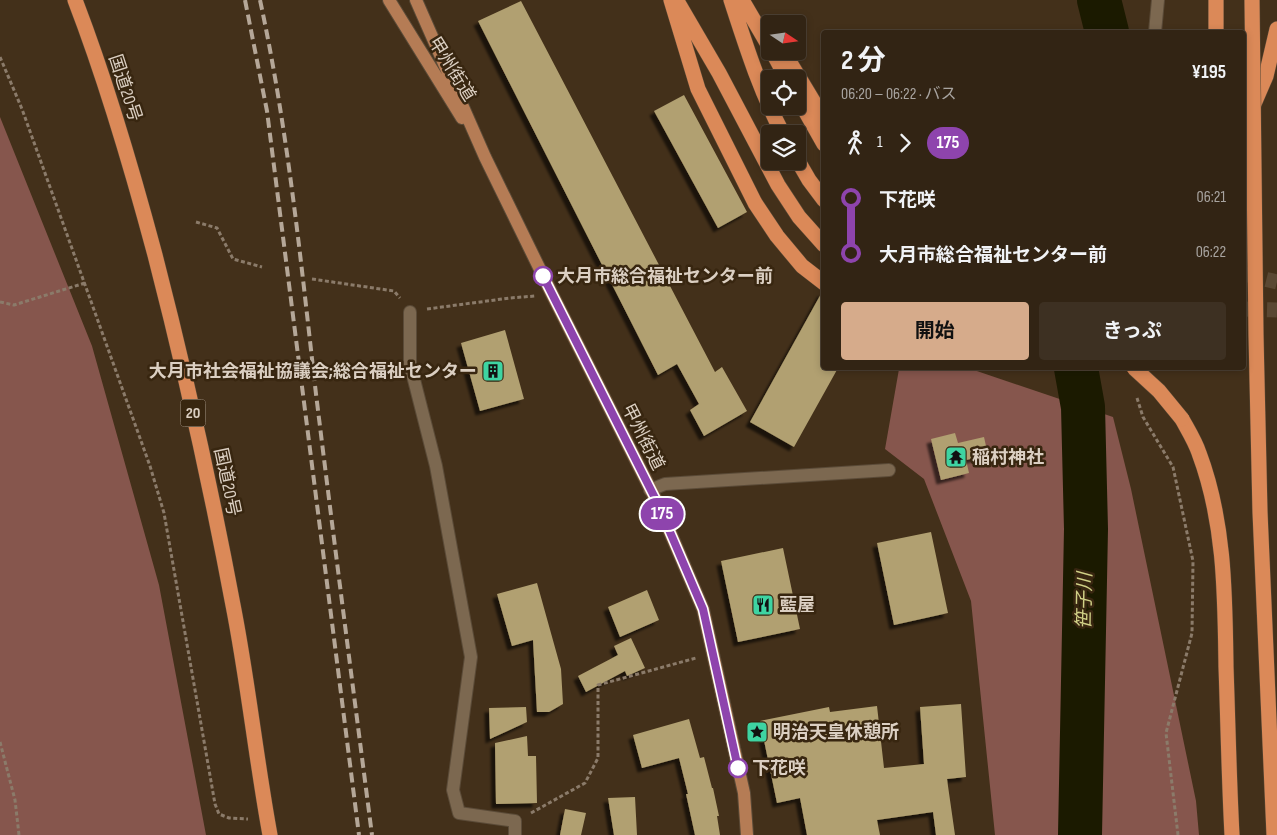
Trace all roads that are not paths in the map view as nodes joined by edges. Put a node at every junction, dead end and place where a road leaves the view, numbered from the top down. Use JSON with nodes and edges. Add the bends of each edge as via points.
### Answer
{"nodes":[{"id":1,"x":75,"y":0,"type":"edge"},
{"id":2,"x":389,"y":0,"type":"edge"},
{"id":3,"x":416,"y":0,"type":"edge"},
{"id":4,"x":670,"y":0,"type":"edge"},
{"id":5,"x":677,"y":0,"type":"edge"},
{"id":6,"x":730,"y":0,"type":"edge"},
{"id":7,"x":742,"y":0,"type":"edge"},
{"id":8,"x":748,"y":0,"type":"edge"},
{"id":9,"x":1158,"y":0,"type":"edge"},
{"id":10,"x":1216,"y":0,"type":"edge"},
{"id":11,"x":1252,"y":0,"type":"edge"},
{"id":12,"x":761,"y":19,"type":"edge"},
{"id":13,"x":1277,"y":29,"type":"edge"},
{"id":14,"x":1155,"y":30,"type":"edge"},
{"id":15,"x":1216,"y":30,"type":"edge"},
{"id":16,"x":761,"y":33,"type":"edge"},
{"id":17,"x":788,"y":60,"type":"edge"},
{"id":18,"x":806,"y":112,"type":"edge"},
{"id":19,"x":821,"y":114,"type":"edge"},
{"id":20,"x":1246,"y":121,"type":"edge"},
{"id":21,"x":778,"y":125,"type":"edge"},
{"id":22,"x":821,"y":139,"type":"edge"},
{"id":23,"x":485,"y":157,"type":"junction"},
{"id":24,"x":804,"y":170,"type":"edge"},
{"id":25,"x":821,"y":196,"type":"edge"},
{"id":26,"x":821,"y":242,"type":"edge"},
{"id":27,"x":821,"y":281,"type":"edge"},
{"id":28,"x":410,"y":312,"type":"road end"},
{"id":29,"x":1136,"y":370,"type":"edge"},
{"id":30,"x":889,"y":470,"type":"dead end"},
{"id":31,"x":650,"y":490,"type":"junction"},
{"id":32,"x":270,"y":835,"type":"edge"},
{"id":33,"x":515,"y":835,"type":"edge"},
{"id":34,"x":747,"y":835,"type":"edge"},
{"id":35,"x":1232,"y":835,"type":"edge"},
{"id":36,"x":1274,"y":835,"type":"edge"}],
"edges":[{"from":1,"to":32,"type":"highway","name":"国道20号","number":"20","via":[[132,171],[175,333],[234,606]]},
{"from":2,"to":23,"type":"main road","name":"甲州街道"},
{"from":3,"to":23,"type":"main road","name":"甲州街道"},
{"from":4,"to":27,"type":"highway","via":[[698,89],[755,203],[802,266]]},
{"from":5,"to":26,"type":"highway","via":[[778,185],[799,217]]},
{"from":6,"to":21,"type":"highway"},
{"from":7,"to":16,"type":"highway"},
{"from":8,"to":12,"type":"highway"},
{"from":9,"to":14,"type":"street"},
{"from":10,"to":15,"type":"highway"},
{"from":11,"to":36,"type":"highway","bridge":true,"via":[[1260,512]]},
{"from":13,"to":20,"type":"highway","via":[[1266,76]]},
{"from":17,"to":19,"type":"highway"},
{"from":18,"to":22,"type":"highway"},
{"from":23,"to":31,"type":"main road","name":"甲州街道"},
{"from":24,"to":25,"type":"highway"},
{"from":28,"to":33,"type":"street","via":[[410,364],[436,466],[471,657],[452,790],[459,813],[516,821]]},
{"from":29,"to":35,"type":"highway","bridge":true,"via":[[1182,419],[1199,452],[1211,490],[1224,576]]},
{"from":30,"to":31,"type":"street","via":[[665,484]]},
{"from":31,"to":34,"type":"main road","name":"甲州街道","via":[[703,609],[744,793]]}]}
